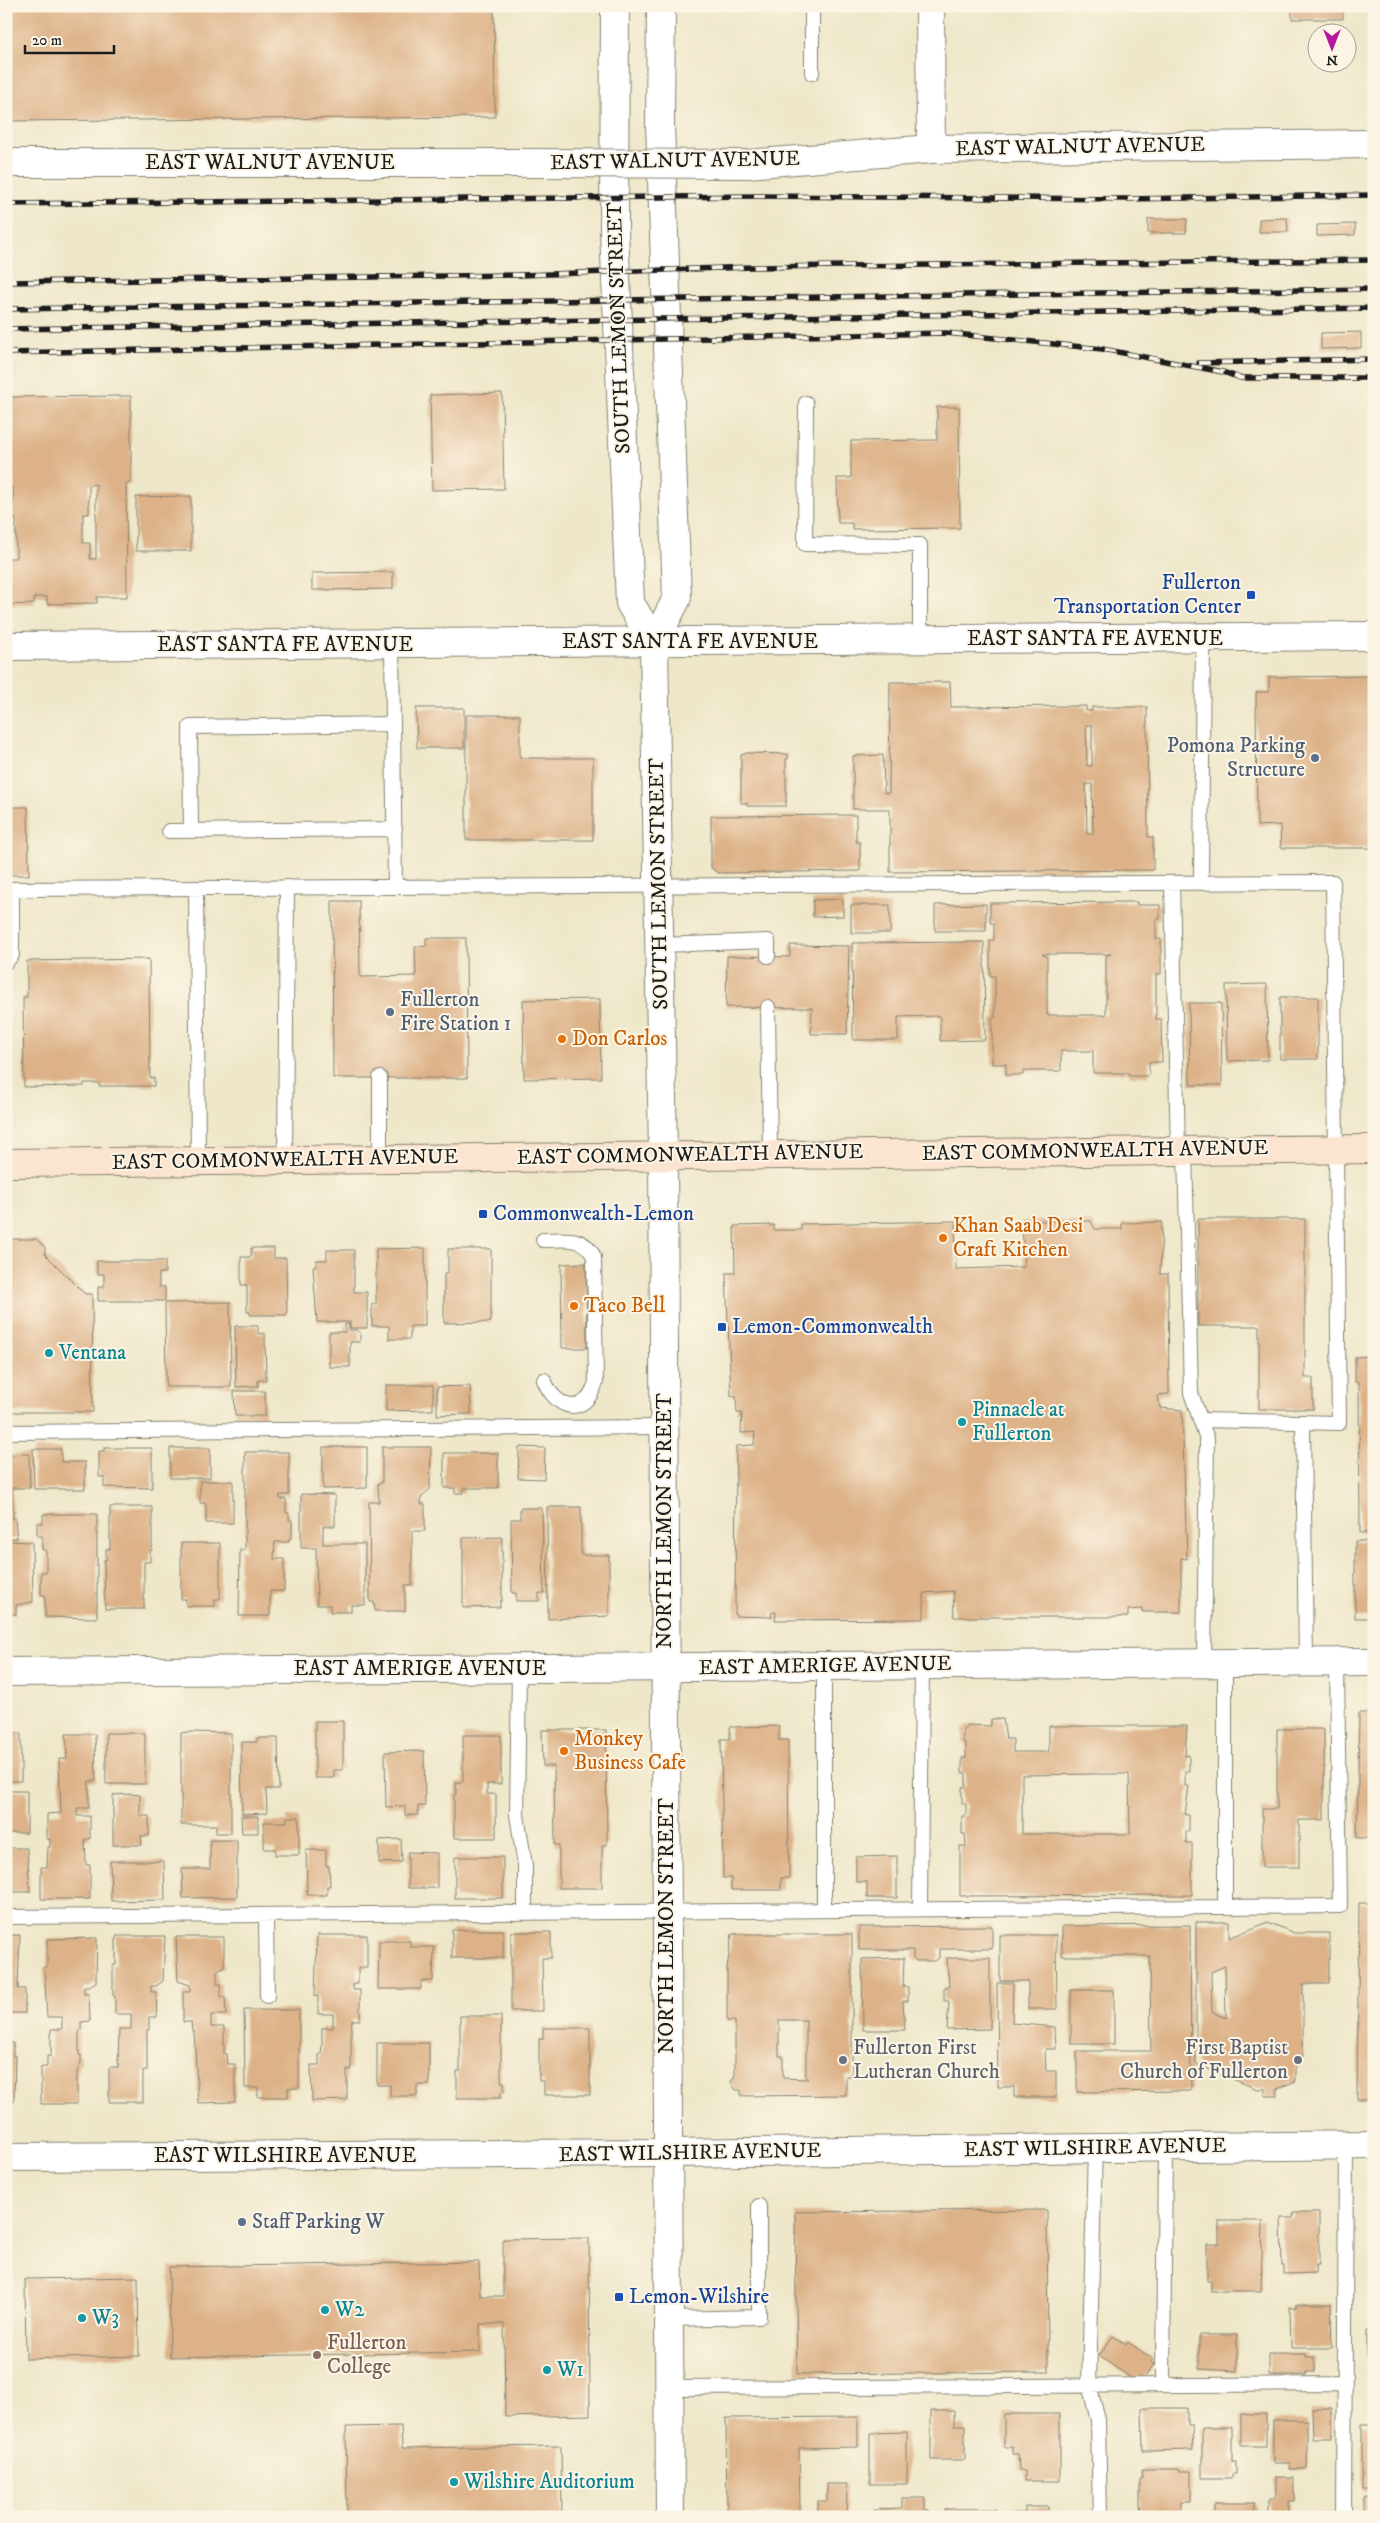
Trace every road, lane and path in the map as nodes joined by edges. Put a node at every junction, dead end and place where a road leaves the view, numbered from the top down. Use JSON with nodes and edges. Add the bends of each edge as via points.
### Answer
{"nodes":[{"id":1,"x":615,"y":6,"type":"edge"},
{"id":2,"x":661,"y":6,"type":"edge"},
{"id":3,"x":812,"y":6,"type":"edge"},
{"id":4,"x":930,"y":6,"type":"edge"},
{"id":5,"x":812,"y":74,"type":"dead end"},
{"id":6,"x":1374,"y":144,"type":"edge"},
{"id":7,"x":931,"y":149,"type":"junction"},
{"id":8,"x":6,"y":163,"type":"edge"},
{"id":9,"x":806,"y":403,"type":"dead end"},
{"id":10,"x":1374,"y":636,"type":"edge"},
{"id":11,"x":1203,"y":638,"type":"junction"},
{"id":12,"x":920,"y":640,"type":"junction"},
{"id":13,"x":654,"y":643,"type":"junction"},
{"id":14,"x":392,"y":644,"type":"junction"},
{"id":15,"x":6,"y":646,"type":"edge"},
{"id":16,"x":393,"y":724,"type":"junction"},
{"id":17,"x":395,"y":829,"type":"junction"},
{"id":18,"x":169,"y":831,"type":"dead end"},
{"id":19,"x":191,"y":831,"type":"junction"},
{"id":20,"x":1172,"y":883,"type":"junction"},
{"id":21,"x":1201,"y":883,"type":"junction"},
{"id":22,"x":659,"y":886,"type":"junction"},
{"id":23,"x":287,"y":887,"type":"junction"},
{"id":24,"x":395,"y":887,"type":"junction"},
{"id":25,"x":196,"y":888,"type":"junction"},
{"id":26,"x":9,"y":889,"type":"edge"},
{"id":27,"x":661,"y":944,"type":"junction"},
{"id":28,"x":768,"y":956,"type":"dead end"},
{"id":29,"x":6,"y":962,"type":"edge"},
{"id":30,"x":768,"y":1007,"type":"dead end"},
{"id":31,"x":380,"y":1078,"type":"dead end"},
{"id":32,"x":1337,"y":1149,"type":"junction"},
{"id":33,"x":1374,"y":1149,"type":"edge"},
{"id":34,"x":1182,"y":1151,"type":"junction"},
{"id":35,"x":770,"y":1154,"type":"junction"},
{"id":36,"x":663,"y":1155,"type":"junction"},
{"id":37,"x":380,"y":1159,"type":"junction"},
{"id":38,"x":285,"y":1160,"type":"junction"},
{"id":39,"x":198,"y":1161,"type":"junction"},
{"id":40,"x":6,"y":1163,"type":"edge"},
{"id":41,"x":543,"y":1240,"type":"dead end"},
{"id":42,"x":544,"y":1380,"type":"dead end"},
{"id":43,"x":1200,"y":1420,"type":"junction"},
{"id":44,"x":1303,"y":1423,"type":"junction"},
{"id":45,"x":665,"y":1427,"type":"junction"},
{"id":46,"x":6,"y":1432,"type":"edge"},
{"id":47,"x":1306,"y":1662,"type":"junction"},
{"id":48,"x":1337,"y":1662,"type":"junction"},
{"id":49,"x":1374,"y":1662,"type":"edge"},
{"id":50,"x":1215,"y":1663,"type":"junction"},
{"id":51,"x":922,"y":1665,"type":"junction"},
{"id":52,"x":824,"y":1666,"type":"junction"},
{"id":53,"x":666,"y":1667,"type":"junction"},
{"id":54,"x":519,"y":1668,"type":"junction"},
{"id":55,"x":6,"y":1672,"type":"edge"},
{"id":56,"x":1225,"y":1908,"type":"junction"},
{"id":57,"x":824,"y":1910,"type":"junction"},
{"id":58,"x":920,"y":1910,"type":"junction"},
{"id":59,"x":667,"y":1911,"type":"junction"},
{"id":60,"x":526,"y":1913,"type":"junction"},
{"id":61,"x":266,"y":1915,"type":"junction"},
{"id":62,"x":6,"y":1917,"type":"edge"},
{"id":63,"x":268,"y":1996,"type":"dead end"},
{"id":64,"x":1346,"y":2145,"type":"junction"},
{"id":65,"x":1374,"y":2145,"type":"edge"},
{"id":66,"x":1095,"y":2147,"type":"junction"},
{"id":67,"x":1165,"y":2147,"type":"junction"},
{"id":68,"x":668,"y":2154,"type":"junction"},
{"id":69,"x":6,"y":2157,"type":"edge"},
{"id":70,"x":758,"y":2206,"type":"dead end"},
{"id":71,"x":669,"y":2319,"type":"junction"},
{"id":72,"x":1345,"y":2384,"type":"junction"},
{"id":73,"x":1089,"y":2385,"type":"junction"},
{"id":74,"x":1163,"y":2385,"type":"junction"},
{"id":75,"x":670,"y":2388,"type":"junction"},
{"id":76,"x":670,"y":2517,"type":"edge"},
{"id":77,"x":1100,"y":2517,"type":"edge"},
{"id":78,"x":1344,"y":2517,"type":"edge"}],
"edges":[{"from":1,"to":13,"type":"street","name":"SOUTH LEMON STREET","via":[[614,231],[630,603]]},
{"from":2,"to":13,"type":"street","name":"SOUTH LEMON STREET","via":[[660,124],[677,598]]},
{"from":3,"to":5,"type":"lane"},
{"from":4,"to":7,"type":"street"},
{"from":6,"to":7,"type":"street","name":"EAST WALNUT AVENUE"},
{"from":7,"to":8,"type":"street","name":"EAST WALNUT AVENUE","bridge":true,"via":[[747,164]]},
{"from":9,"to":12,"type":"lane","via":[[805,544],[920,545]]},
{"from":10,"to":11,"type":"street","name":"EAST SANTA FE AVENUE"},
{"from":11,"to":12,"type":"street","name":"EAST SANTA FE AVENUE"},
{"from":11,"to":21,"type":"lane"},
{"from":12,"to":13,"type":"street","name":"EAST SANTA FE AVENUE"},
{"from":13,"to":14,"type":"street","name":"EAST SANTA FE AVENUE"},
{"from":13,"to":22,"type":"street","name":"SOUTH LEMON STREET"},
{"from":14,"to":15,"type":"street","name":"EAST SANTA FE AVENUE"},
{"from":14,"to":16,"type":"lane"},
{"from":16,"to":17,"type":"lane"},
{"from":16,"to":19,"type":"lane","via":[[190,726]]},
{"from":17,"to":19,"type":"lane"},
{"from":17,"to":24,"type":"lane"},
{"from":18,"to":19,"type":"lane"},
{"from":20,"to":21,"type":"lane"},
{"from":20,"to":22,"type":"lane"},
{"from":20,"to":34,"type":"lane"},
{"from":21,"to":32,"type":"lane","via":[[1333,882]]},
{"from":22,"to":24,"type":"lane"},
{"from":22,"to":27,"type":"street","name":"SOUTH LEMON STREET"},
{"from":23,"to":24,"type":"lane"},
{"from":23,"to":25,"type":"lane"},
{"from":23,"to":38,"type":"lane"},
{"from":25,"to":26,"type":"lane"},
{"from":25,"to":39,"type":"lane"},
{"from":26,"to":29,"type":"lane","via":[[12,955]]},
{"from":27,"to":28,"type":"lane","via":[[768,941]]},
{"from":27,"to":36,"type":"street","name":"SOUTH LEMON STREET"},
{"from":30,"to":35,"type":"lane"},
{"from":31,"to":37,"type":"lane"},
{"from":32,"to":33,"type":"main road","name":"EAST COMMONWEALTH AVENUE"},
{"from":32,"to":34,"type":"main road","name":"EAST COMMONWEALTH AVENUE"},
{"from":32,"to":44,"type":"lane","via":[[1339,1423]]},
{"from":34,"to":35,"type":"main road","name":"EAST COMMONWEALTH AVENUE"},
{"from":34,"to":43,"type":"lane","via":[[1191,1393]]},
{"from":35,"to":36,"type":"main road","name":"EAST COMMONWEALTH AVENUE"},
{"from":36,"to":37,"type":"main road","name":"EAST COMMONWEALTH AVENUE"},
{"from":36,"to":45,"type":"street","name":"NORTH LEMON STREET"},
{"from":37,"to":38,"type":"main road","name":"EAST COMMONWEALTH AVENUE"},
{"from":38,"to":39,"type":"main road","name":"EAST COMMONWEALTH AVENUE"},
{"from":39,"to":40,"type":"main road","name":"EAST COMMONWEALTH AVENUE"},
{"from":41,"to":42,"type":"lane","via":[[578,1240],[585,1243],[594,1257],[596,1382],[586,1400],[566,1405],[556,1400]]},
{"from":43,"to":44,"type":"lane"},
{"from":43,"to":50,"type":"lane","via":[[1207,1439]]},
{"from":44,"to":47,"type":"lane"},
{"from":45,"to":46,"type":"lane"},
{"from":45,"to":53,"type":"street","name":"NORTH LEMON STREET"},
{"from":47,"to":48,"type":"street","name":"EAST AMERIGE AVENUE"},
{"from":47,"to":50,"type":"street","name":"EAST AMERIGE AVENUE"},
{"from":48,"to":49,"type":"street","name":"EAST AMERIGE AVENUE"},
{"from":48,"to":56,"type":"lane","via":[[1340,1906]]},
{"from":50,"to":51,"type":"street","name":"EAST AMERIGE AVENUE"},
{"from":50,"to":56,"type":"lane"},
{"from":51,"to":52,"type":"street","name":"EAST AMERIGE AVENUE"},
{"from":51,"to":58,"type":"lane"},
{"from":52,"to":53,"type":"street","name":"EAST AMERIGE AVENUE"},
{"from":52,"to":57,"type":"lane"},
{"from":53,"to":54,"type":"street","name":"EAST AMERIGE AVENUE"},
{"from":53,"to":59,"type":"street","name":"NORTH LEMON STREET"},
{"from":54,"to":55,"type":"street","name":"EAST AMERIGE AVENUE"},
{"from":54,"to":60,"type":"lane","via":[[517,1815],[526,1865]]},
{"from":56,"to":58,"type":"lane"},
{"from":57,"to":58,"type":"lane"},
{"from":57,"to":59,"type":"lane"},
{"from":59,"to":60,"type":"lane"},
{"from":59,"to":68,"type":"street","name":"NORTH LEMON STREET"},
{"from":60,"to":61,"type":"lane"},
{"from":61,"to":62,"type":"lane"},
{"from":61,"to":63,"type":"lane"},
{"from":64,"to":65,"type":"street","name":"EAST WILSHIRE AVENUE"},
{"from":64,"to":67,"type":"street","name":"EAST WILSHIRE AVENUE"},
{"from":64,"to":72,"type":"lane"},
{"from":66,"to":67,"type":"street","name":"EAST WILSHIRE AVENUE"},
{"from":66,"to":68,"type":"street","name":"EAST WILSHIRE AVENUE"},
{"from":66,"to":73,"type":"lane"},
{"from":67,"to":74,"type":"lane"},
{"from":68,"to":69,"type":"street","name":"EAST WILSHIRE AVENUE"},
{"from":68,"to":71,"type":"street","name":"NORTH LEMON STREET"},
{"from":70,"to":71,"type":"lane","via":[[758,2316]]},
{"from":71,"to":75,"type":"street","name":"NORTH LEMON STREET"},
{"from":72,"to":74,"type":"lane"},
{"from":72,"to":78,"type":"lane"},
{"from":73,"to":74,"type":"lane"},
{"from":73,"to":75,"type":"lane"},
{"from":73,"to":77,"type":"lane","via":[[1098,2420]]},
{"from":75,"to":76,"type":"street","name":"NORTH LEMON STREET"}]}
